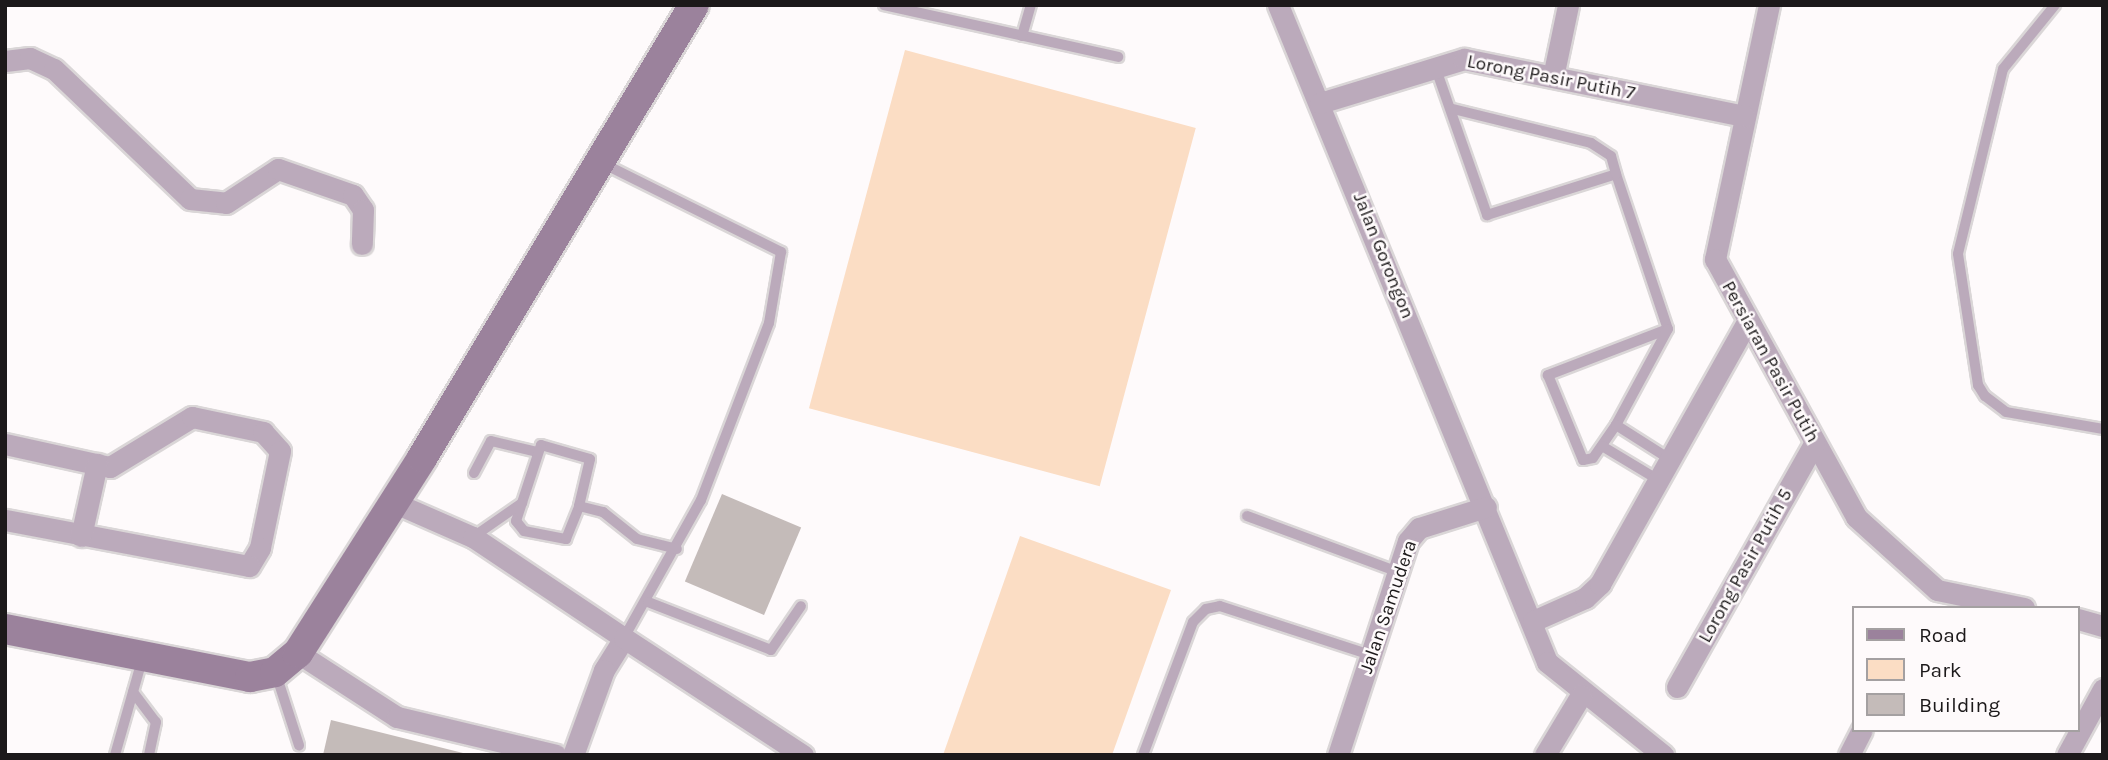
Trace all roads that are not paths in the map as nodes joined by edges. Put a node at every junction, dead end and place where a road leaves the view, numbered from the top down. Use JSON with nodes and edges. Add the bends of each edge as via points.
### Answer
{"nodes":[{"id":1,"x":884,"y":5,"type":"edge"},
{"id":2,"x":1031,"y":5,"type":"edge"},
{"id":3,"x":1278,"y":5,"type":"edge"},
{"id":4,"x":1568,"y":5,"type":"edge"},
{"id":5,"x":1769,"y":5,"type":"edge"},
{"id":6,"x":2054,"y":5,"type":"edge"},
{"id":7,"x":686,"y":8,"type":"edge"},
{"id":8,"x":1021,"y":36,"type":"junction"},
{"id":9,"x":1118,"y":57,"type":"dead end"},
{"id":10,"x":5,"y":61,"type":"edge"},
{"id":11,"x":1436,"y":69,"type":"junction"},
{"id":12,"x":1553,"y":77,"type":"junction"},
{"id":13,"x":1320,"y":103,"type":"junction"},
{"id":14,"x":1453,"y":109,"type":"junction"},
{"id":15,"x":1744,"y":116,"type":"junction"},
{"id":16,"x":602,"y":163,"type":"junction"},
{"id":17,"x":1616,"y":174,"type":"junction"},
{"id":18,"x":362,"y":244,"type":"dead end"},
{"id":19,"x":1746,"y":324,"type":"junction"},
{"id":20,"x":1668,"y":329,"type":"junction"},
{"id":21,"x":1616,"y":425,"type":"junction"},
{"id":22,"x":2103,"y":429,"type":"edge"},
{"id":23,"x":5,"y":444,"type":"edge"},
{"id":24,"x":1814,"y":444,"type":"junction"},
{"id":25,"x":1602,"y":446,"type":"junction"},
{"id":26,"x":537,"y":452,"type":"junction"},
{"id":27,"x":1668,"y":458,"type":"junction"},
{"id":28,"x":97,"y":464,"type":"junction"},
{"id":29,"x":474,"y":472,"type":"dead end"},
{"id":30,"x":1657,"y":479,"type":"junction"},
{"id":31,"x":395,"y":503,"type":"junction"},
{"id":32,"x":522,"y":503,"type":"junction"},
{"id":33,"x":579,"y":506,"type":"junction"},
{"id":34,"x":1486,"y":507,"type":"junction"},
{"id":35,"x":1247,"y":516,"type":"dead end"},
{"id":36,"x":5,"y":520,"type":"edge"},
{"id":37,"x":81,"y":536,"type":"junction"},
{"id":38,"x":473,"y":537,"type":"junction"},
{"id":39,"x":677,"y":549,"type":"junction"},
{"id":40,"x":1398,"y":572,"type":"junction"},
{"id":41,"x":1933,"y":599,"type":"edge"},
{"id":42,"x":648,"y":602,"type":"junction"},
{"id":43,"x":801,"y":606,"type":"dead end"},
{"id":44,"x":2004,"y":606,"type":"edge"},
{"id":45,"x":2080,"y":620,"type":"edge"},
{"id":46,"x":1533,"y":621,"type":"junction"},
{"id":47,"x":2103,"y":626,"type":"edge"},
{"id":48,"x":5,"y":629,"type":"edge"},
{"id":49,"x":624,"y":638,"type":"junction"},
{"id":50,"x":298,"y":653,"type":"junction"},
{"id":51,"x":1371,"y":655,"type":"junction"},
{"id":52,"x":144,"y":656,"type":"junction"},
{"id":53,"x":275,"y":672,"type":"junction"},
{"id":54,"x":1677,"y":687,"type":"dead end"},
{"id":55,"x":2103,"y":690,"type":"edge"},
{"id":56,"x":133,"y":692,"type":"junction"},
{"id":57,"x":1581,"y":695,"type":"junction"},
{"id":58,"x":1861,"y":732,"type":"edge"},
{"id":59,"x":2080,"y":732,"type":"edge"},
{"id":60,"x":2080,"y":732,"type":"edge"},
{"id":61,"x":299,"y":745,"type":"dead end"},
{"id":62,"x":115,"y":755,"type":"edge"},
{"id":63,"x":149,"y":755,"type":"edge"},
{"id":64,"x":556,"y":755,"type":"edge"},
{"id":65,"x":573,"y":755,"type":"edge"},
{"id":66,"x":803,"y":755,"type":"edge"},
{"id":67,"x":1143,"y":755,"type":"edge"},
{"id":68,"x":1338,"y":755,"type":"edge"},
{"id":69,"x":1545,"y":755,"type":"edge"},
{"id":70,"x":1663,"y":755,"type":"edge"},
{"id":71,"x":1849,"y":755,"type":"edge"},
{"id":72,"x":2067,"y":755,"type":"edge"}],
"edges":[{"from":1,"to":8,"type":"lane"},
{"from":2,"to":8,"type":"lane"},
{"from":3,"to":13,"type":"street","name":"Jalan Gorongon"},
{"from":4,"to":12,"type":"street"},
{"from":5,"to":15,"type":"street","name":"Persiaran Pasir Putih"},
{"from":6,"to":22,"type":"lane","via":[[2003,69],[1958,254],[1978,385],[1985,396],[2006,412]]},
{"from":7,"to":16,"type":"street"},
{"from":8,"to":9,"type":"lane"},
{"from":10,"to":18,"type":"street","via":[[30,58],[54,69],[191,199],[226,203],[268,173],[289,169],[353,195],[363,210]]},
{"from":11,"to":12,"type":"street","name":"Lorong Pasir Putih 7","via":[[1464,59]]},
{"from":11,"to":13,"type":"street","name":"Lorong Pasir Putih 7"},
{"from":11,"to":14,"type":"lane"},
{"from":12,"to":15,"type":"street","name":"Lorong Pasir Putih 7"},
{"from":13,"to":34,"type":"street","name":"Jalan Gorongon"},
{"from":14,"to":17,"type":"lane","via":[[1591,143],[1611,156]]},
{"from":14,"to":17,"type":"lane","via":[[1487,215]]},
{"from":15,"to":19,"type":"street","name":"Persiaran Pasir Putih","via":[[1715,259]]},
{"from":16,"to":31,"type":"street"},
{"from":16,"to":39,"type":"lane","via":[[781,252],[766,332]]},
{"from":17,"to":20,"type":"lane"},
{"from":19,"to":24,"type":"street","name":"Persiaran Pasir Putih"},
{"from":19,"to":27,"type":"street"},
{"from":20,"to":21,"type":"lane"},
{"from":20,"to":25,"type":"lane","via":[[1548,375],[1583,460]]},
{"from":21,"to":25,"type":"lane"},
{"from":21,"to":27,"type":"lane"},
{"from":23,"to":28,"type":"street"},
{"from":24,"to":41,"type":"street","name":"Persiaran Pasir Putih","via":[[1856,517]]},
{"from":24,"to":54,"type":"street","name":"Lorong Pasir Putih 5"},
{"from":25,"to":30,"type":"lane"},
{"from":26,"to":29,"type":"lane","via":[[491,441]]},
{"from":26,"to":32,"type":"lane"},
{"from":26,"to":33,"type":"lane","via":[[547,444],[590,460]]},
{"from":27,"to":30,"type":"street"},
{"from":28,"to":37,"type":"street"},
{"from":28,"to":37,"type":"street","via":[[121,464],[192,417],[263,432],[280,451],[260,548],[249,566]]},
{"from":30,"to":46,"type":"street","via":[[1600,584],[1585,598]]},
{"from":31,"to":38,"type":"street"},
{"from":31,"to":50,"type":"street"},
{"from":32,"to":33,"type":"lane","via":[[519,527],[559,541],[571,534]]},
{"from":32,"to":38,"type":"lane"},
{"from":33,"to":39,"type":"lane","via":[[603,512],[637,539]]},
{"from":34,"to":40,"type":"street","name":"Jalan Samudera","via":[[1419,528]]},
{"from":34,"to":46,"type":"street","name":"Jalan Gorongon"},
{"from":35,"to":40,"type":"lane"},
{"from":36,"to":37,"type":"street"},
{"from":38,"to":49,"type":"street"},
{"from":39,"to":42,"type":"lane"},
{"from":40,"to":51,"type":"street","name":"Jalan Samudera"},
{"from":41,"to":44,"type":"street","name":"Persiaran Pasir Putih"},
{"from":42,"to":43,"type":"lane","via":[[771,650]]},
{"from":42,"to":49,"type":"lane"},
{"from":45,"to":47,"type":"street"},
{"from":46,"to":57,"type":"street","name":"Jalan Gorongon","via":[[1547,662]]},
{"from":48,"to":52,"type":"street"},
{"from":49,"to":65,"type":"street","via":[[604,670]]},
{"from":49,"to":66,"type":"street"},
{"from":50,"to":53,"type":"street"},
{"from":50,"to":64,"type":"street","via":[[397,717]]},
{"from":51,"to":67,"type":"lane","via":[[1220,606],[1206,609],[1193,622]]},
{"from":51,"to":68,"type":"street","name":"Jalan Samudera"},
{"from":52,"to":53,"type":"street","via":[[250,677]]},
{"from":52,"to":56,"type":"lane"},
{"from":53,"to":61,"type":"lane"},
{"from":55,"to":59,"type":"street"},
{"from":56,"to":62,"type":"lane"},
{"from":56,"to":63,"type":"lane","via":[[156,722]]},
{"from":57,"to":69,"type":"street"},
{"from":57,"to":70,"type":"street","name":"Jalan Gorongon"},
{"from":58,"to":71,"type":"street"},
{"from":60,"to":72,"type":"street"}]}
